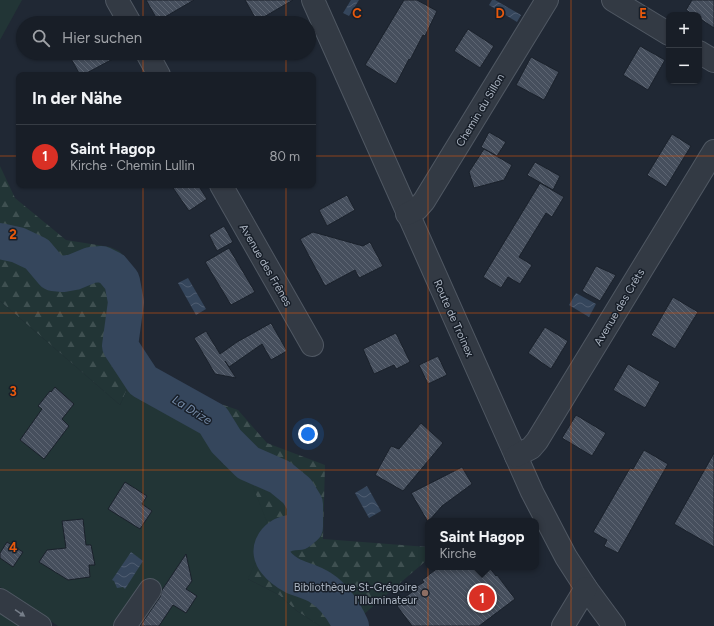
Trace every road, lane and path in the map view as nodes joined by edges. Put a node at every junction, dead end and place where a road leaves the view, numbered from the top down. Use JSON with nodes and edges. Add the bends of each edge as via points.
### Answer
{"nodes":[{"id":1,"x":117,"y":0,"type":"edge"},
{"id":2,"x":313,"y":0,"type":"edge"},
{"id":3,"x":547,"y":0,"type":"edge"},
{"id":4,"x":613,"y":0,"type":"edge"},
{"id":5,"x":126,"y":16,"type":"edge"},
{"id":6,"x":666,"y":32,"type":"edge"},
{"id":7,"x":702,"y":54,"type":"edge"},
{"id":8,"x":150,"y":60,"type":"edge"},
{"id":9,"x":714,"y":61,"type":"edge"},
{"id":10,"x":157,"y":72,"type":"edge"},
{"id":11,"x":714,"y":151,"type":"edge"},
{"id":12,"x":223,"y":188,"type":"edge"},
{"id":13,"x":408,"y":214,"type":"junction"},
{"id":14,"x":312,"y":345,"type":"dead end"},
{"id":15,"x":516,"y":456,"type":"junction"},
{"id":16,"x":586,"y":588,"type":"junction"},
{"id":17,"x":150,"y":590,"type":"dead end"},
{"id":18,"x":0,"y":600,"type":"edge"},
{"id":19,"x":40,"y":626,"type":"edge"},
{"id":20,"x":125,"y":626,"type":"edge"},
{"id":21,"x":563,"y":626,"type":"edge"},
{"id":22,"x":614,"y":626,"type":"edge"}],
"edges":[{"from":1,"to":5,"type":"street"},
{"from":2,"to":13,"type":"street","name":"Route de Troinex"},
{"from":3,"to":13,"type":"street","name":"Chemin du Sillon","via":[[424,201]]},
{"from":4,"to":6,"type":"street"},
{"from":7,"to":9,"type":"street"},
{"from":8,"to":10,"type":"street"},
{"from":11,"to":15,"type":"street","name":"Avenue des Crêts","via":[[537,441],[531,448]]},
{"from":12,"to":14,"type":"street","name":"Avenue des Frênes"},
{"from":13,"to":15,"type":"street","name":"Route de Troinex"},
{"from":15,"to":16,"type":"street","name":"Route de Troinex","via":[[552,532]]},
{"from":16,"to":21,"type":"street"},
{"from":16,"to":22,"type":"street","name":"Route de Troinex"},
{"from":17,"to":20,"type":"street"},
{"from":18,"to":19,"type":"street","one_way":true}]}
